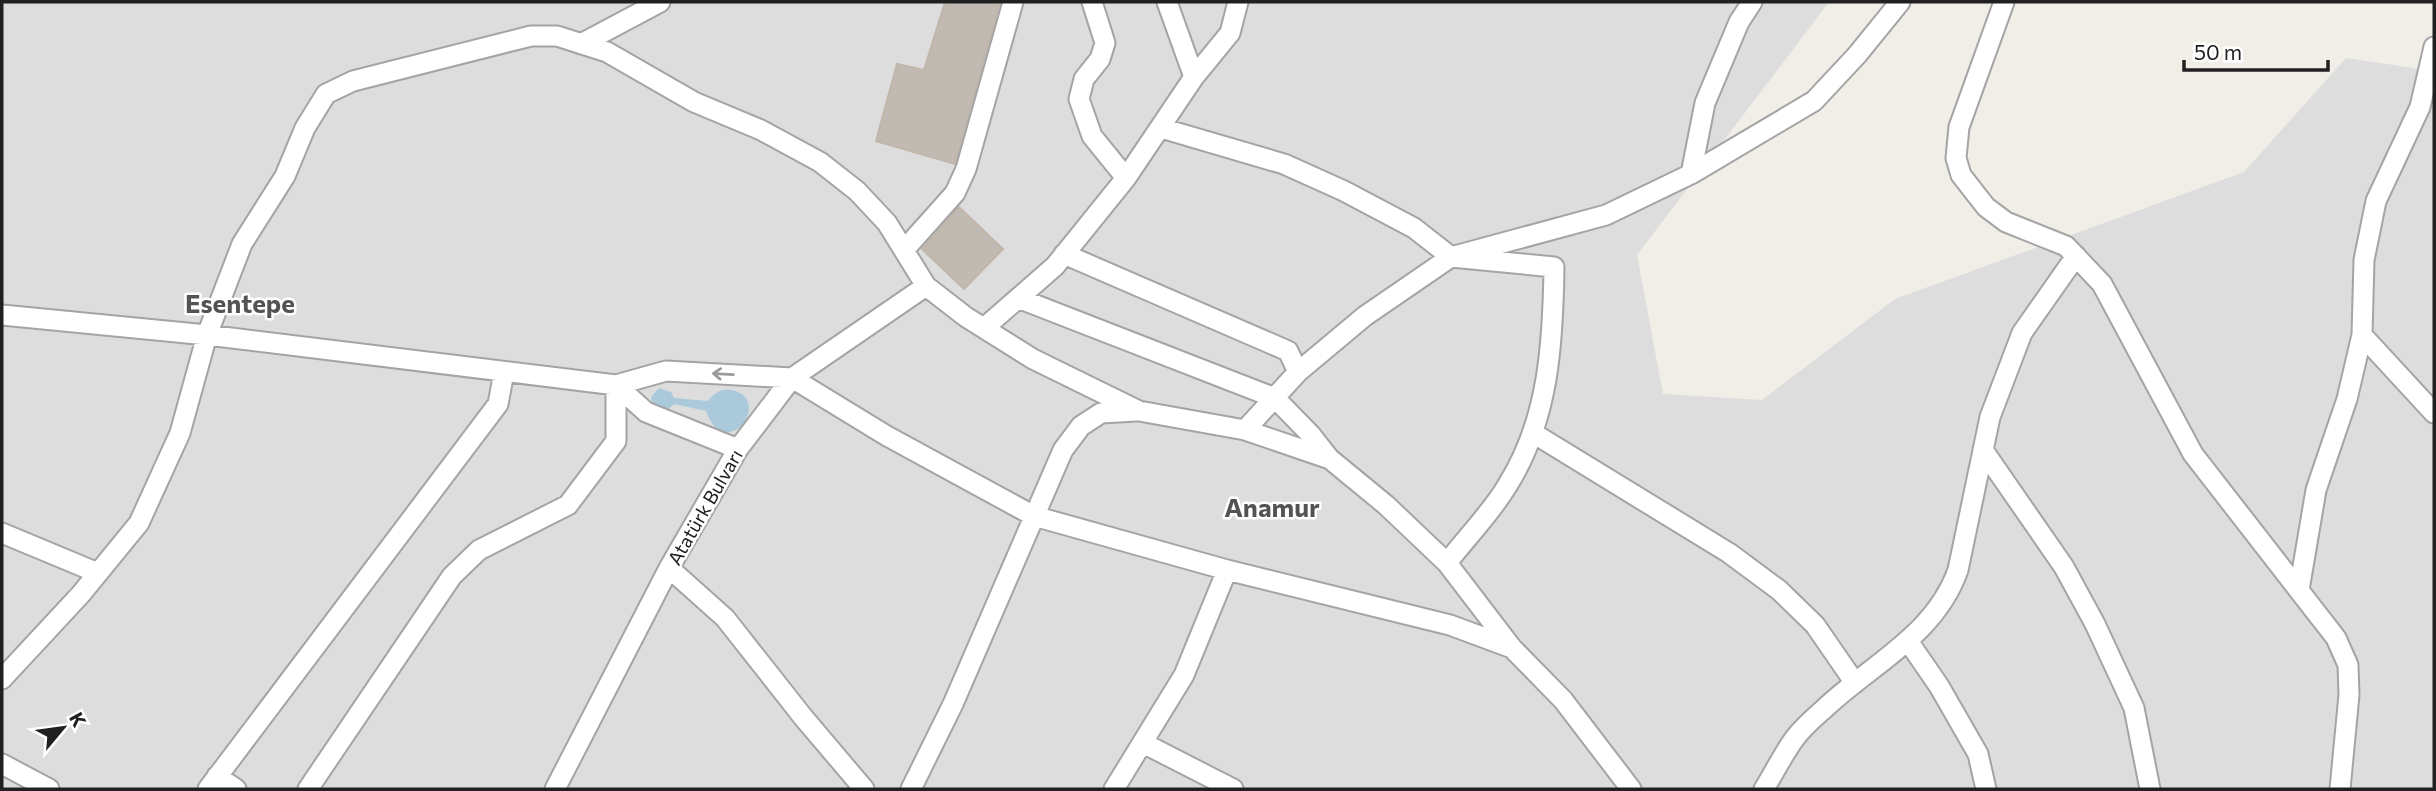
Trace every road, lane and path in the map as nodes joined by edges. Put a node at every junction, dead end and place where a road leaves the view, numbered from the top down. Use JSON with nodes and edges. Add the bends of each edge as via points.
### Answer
{"nodes":[{"id":1,"x":660,"y":2,"type":"edge"},
{"id":2,"x":1013,"y":2,"type":"edge"},
{"id":3,"x":1092,"y":2,"type":"edge"},
{"id":4,"x":1167,"y":2,"type":"edge"},
{"id":5,"x":1238,"y":2,"type":"edge"},
{"id":6,"x":1752,"y":2,"type":"edge"},
{"id":7,"x":1900,"y":2,"type":"edge"},
{"id":8,"x":2004,"y":2,"type":"edge"},
{"id":9,"x":581,"y":44,"type":"junction"},
{"id":10,"x":2434,"y":47,"type":"edge"},
{"id":11,"x":1194,"y":76,"type":"junction"},
{"id":12,"x":1161,"y":128,"type":"junction"},
{"id":13,"x":1690,"y":174,"type":"junction"},
{"id":14,"x":1126,"y":178,"type":"junction"},
{"id":15,"x":905,"y":249,"type":"junction"},
{"id":16,"x":1064,"y":254,"type":"junction"},
{"id":17,"x":2076,"y":256,"type":"junction"},
{"id":18,"x":1451,"y":257,"type":"junction"},
{"id":19,"x":926,"y":286,"type":"junction"},
{"id":20,"x":1018,"y":298,"type":"junction"},
{"id":21,"x":2,"y":315,"type":"edge"},
{"id":22,"x":984,"y":328,"type":"junction"},
{"id":23,"x":207,"y":335,"type":"junction"},
{"id":24,"x":2362,"y":335,"type":"junction"},
{"id":25,"x":504,"y":372,"type":"junction"},
{"id":26,"x":1298,"y":372,"type":"junction"},
{"id":27,"x":792,"y":378,"type":"junction"},
{"id":28,"x":616,"y":385,"type":"junction"},
{"id":29,"x":1275,"y":398,"type":"junction"},
{"id":30,"x":1139,"y":411,"type":"junction"},
{"id":31,"x":2434,"y":413,"type":"edge"},
{"id":32,"x":1245,"y":430,"type":"junction"},
{"id":33,"x":1532,"y":433,"type":"junction"},
{"id":34,"x":738,"y":449,"type":"junction"},
{"id":35,"x":1983,"y":450,"type":"junction"},
{"id":36,"x":1330,"y":459,"type":"junction"},
{"id":37,"x":1034,"y":516,"type":"junction"},
{"id":38,"x":2,"y":533,"type":"edge"},
{"id":39,"x":1447,"y":563,"type":"junction"},
{"id":40,"x":669,"y":568,"type":"junction"},
{"id":41,"x":1227,"y":570,"type":"junction"},
{"id":42,"x":98,"y":573,"type":"junction"},
{"id":43,"x":2299,"y":590,"type":"junction"},
{"id":44,"x":1908,"y":641,"type":"junction"},
{"id":45,"x":1512,"y":648,"type":"junction"},
{"id":46,"x":2,"y":679,"type":"edge"},
{"id":47,"x":1855,"y":683,"type":"junction"},
{"id":48,"x":1143,"y":743,"type":"junction"},
{"id":49,"x":2,"y":764,"type":"edge"},
{"id":50,"x":213,"y":783,"type":"edge"},
{"id":51,"x":48,"y":789,"type":"edge"},
{"id":52,"x":236,"y":789,"type":"edge"},
{"id":53,"x":308,"y":789,"type":"edge"},
{"id":54,"x":555,"y":789,"type":"edge"},
{"id":55,"x":864,"y":789,"type":"edge"},
{"id":56,"x":911,"y":789,"type":"edge"},
{"id":57,"x":1114,"y":789,"type":"edge"},
{"id":58,"x":1233,"y":789,"type":"edge"},
{"id":59,"x":1631,"y":789,"type":"edge"},
{"id":60,"x":1765,"y":789,"type":"edge"},
{"id":61,"x":1986,"y":789,"type":"edge"},
{"id":62,"x":2150,"y":789,"type":"edge"},
{"id":63,"x":2340,"y":789,"type":"edge"}],
"edges":[{"from":1,"to":9,"type":"street"},
{"from":2,"to":15,"type":"street","via":[[966,169],[955,193]]},
{"from":3,"to":14,"type":"street","via":[[1105,43],[1100,59],[1084,79],[1079,99],[1092,136]]},
{"from":4,"to":11,"type":"street"},
{"from":5,"to":11,"type":"street","via":[[1230,33]]},
{"from":6,"to":13,"type":"street","via":[[1705,103]]},
{"from":7,"to":13,"type":"street","via":[[1814,101]]},
{"from":8,"to":17,"type":"street","via":[[1959,127],[1958,167],[1970,190],[1996,215],[2066,246]]},
{"from":9,"to":15,"type":"street","via":[[607,52],[694,102],[761,130],[820,162],[857,191]]},
{"from":9,"to":23,"type":"street","via":[[557,36],[531,36],[353,81],[326,94],[305,128],[285,176],[242,244]]},
{"from":10,"to":24,"type":"street","via":[[2420,107],[2375,201],[2364,260]]},
{"from":11,"to":12,"type":"street"},
{"from":12,"to":14,"type":"street"},
{"from":12,"to":18,"type":"street","via":[[1284,164],[1414,228]]},
{"from":13,"to":18,"type":"street","via":[[1606,215]]},
{"from":14,"to":16,"type":"street"},
{"from":15,"to":19,"type":"street"},
{"from":16,"to":20,"type":"street"},
{"from":16,"to":26,"type":"street","via":[[1288,351]]},
{"from":17,"to":35,"type":"street","via":[[2022,333],[1990,417]]},
{"from":17,"to":43,"type":"street","via":[[2102,284],[2193,454]]},
{"from":18,"to":26,"type":"street","via":[[1365,316]]},
{"from":18,"to":33,"type":"street","via":[[1554,267],[1550,358]]},
{"from":19,"to":22,"type":"street"},
{"from":19,"to":27,"type":"street","name":"Atatürk Bulvarı"},
{"from":20,"to":22,"type":"street"},
{"from":20,"to":29,"type":"street"},
{"from":21,"to":23,"type":"street"},
{"from":22,"to":30,"type":"street","via":[[1033,359]]},
{"from":23,"to":25,"type":"street"},
{"from":23,"to":42,"type":"street","via":[[180,433],[139,523]]},
{"from":24,"to":31,"type":"street"},
{"from":24,"to":43,"type":"street","via":[[2347,399],[2316,490]]},
{"from":25,"to":28,"type":"street"},
{"from":25,"to":50,"type":"street","via":[[498,404]]},
{"from":26,"to":29,"type":"street"},
{"from":27,"to":28,"type":"street","one_way":true,"via":[[666,371]]},
{"from":27,"to":34,"type":"street","name":"Atatürk Bulvarı"},
{"from":27,"to":37,"type":"street"},
{"from":28,"to":34,"type":"street","via":[[646,412]]},
{"from":28,"to":53,"type":"street","via":[[615,441],[597,468],[568,505],[479,550],[452,576]]},
{"from":29,"to":32,"type":"street"},
{"from":29,"to":36,"type":"street"},
{"from":30,"to":32,"type":"street"},
{"from":30,"to":37,"type":"street","via":[[1101,413],[1081,426],[1063,450]]},
{"from":32,"to":36,"type":"street"},
{"from":33,"to":39,"type":"street","via":[[1507,486]]},
{"from":33,"to":47,"type":"street","via":[[1729,553],[1779,590],[1815,625]]},
{"from":34,"to":40,"type":"street","name":"Atatürk Bulvarı"},
{"from":35,"to":44,"type":"street","via":[[1950,591]]},
{"from":35,"to":62,"type":"street","via":[[2064,567],[2095,624],[2134,708]]},
{"from":36,"to":39,"type":"street"},
{"from":37,"to":41,"type":"street"},
{"from":37,"to":56,"type":"street"},
{"from":38,"to":42,"type":"street"},
{"from":39,"to":45,"type":"street"},
{"from":40,"to":54,"type":"street","name":"Atatürk Bulvarı"},
{"from":40,"to":55,"type":"street","via":[[725,618]]},
{"from":41,"to":45,"type":"street","via":[[1450,625]]},
{"from":41,"to":48,"type":"street","via":[[1184,675]]},
{"from":42,"to":46,"type":"street"},
{"from":43,"to":63,"type":"street","via":[[2336,638],[2348,665]]},
{"from":44,"to":47,"type":"street"},
{"from":44,"to":61,"type":"street","via":[[1978,754]]},
{"from":45,"to":59,"type":"street","via":[[1563,700]]},
{"from":47,"to":60,"type":"street","via":[[1795,738]]},
{"from":48,"to":57,"type":"street"},
{"from":48,"to":58,"type":"street"},
{"from":49,"to":51,"type":"street"},
{"from":50,"to":52,"type":"street"}]}
